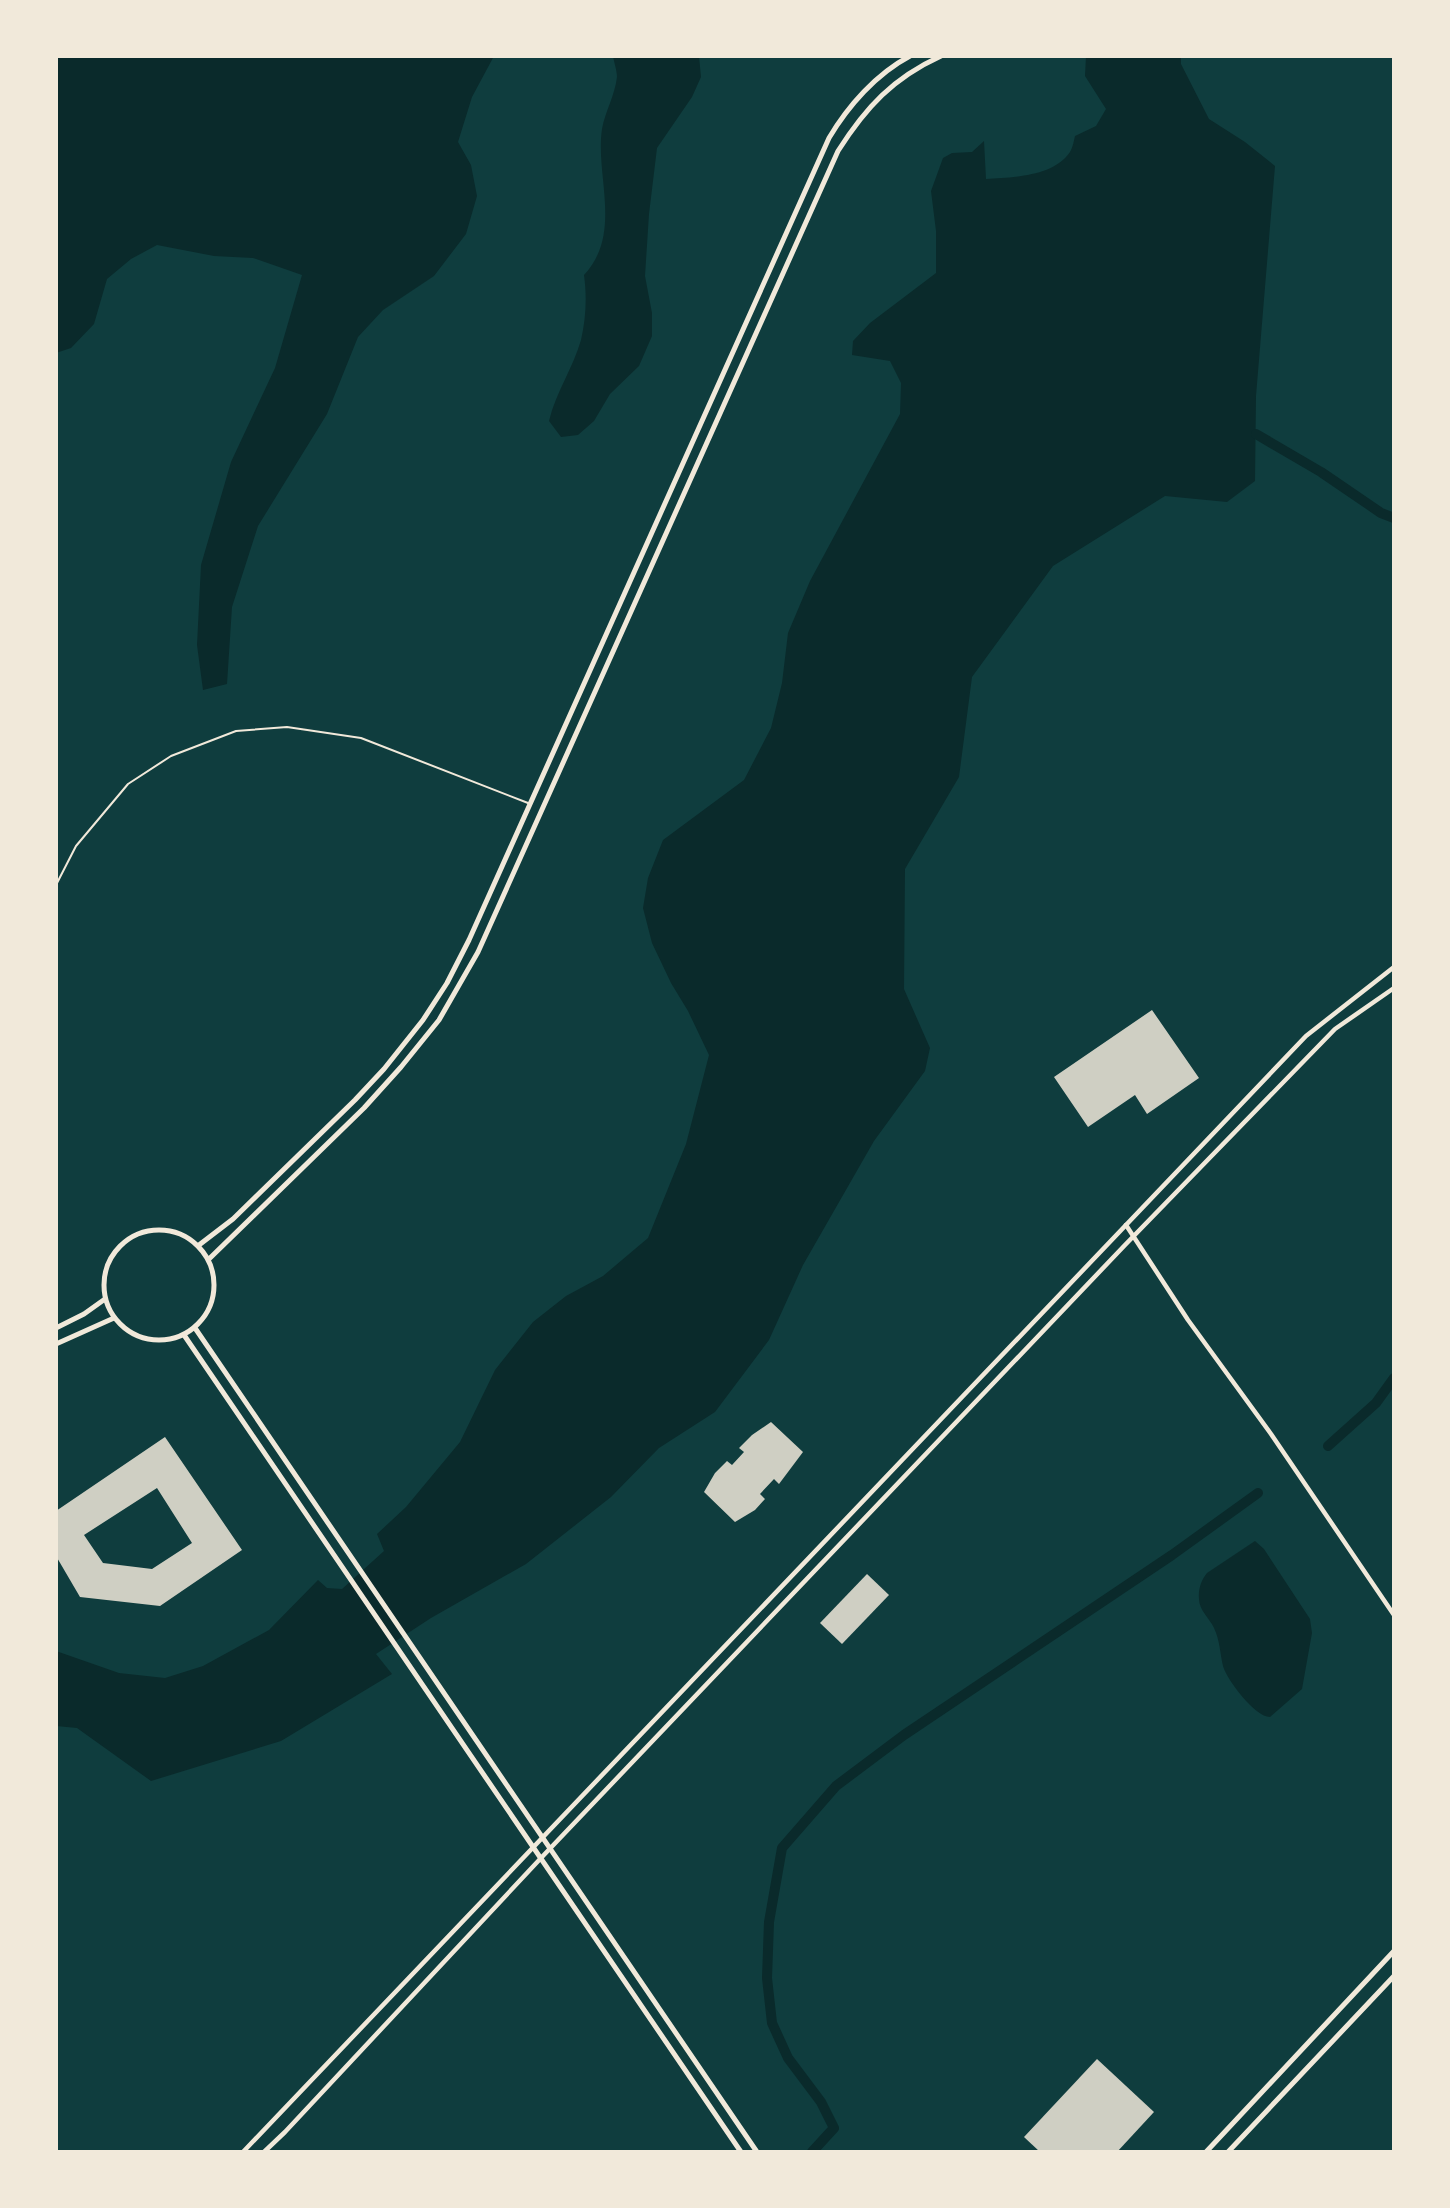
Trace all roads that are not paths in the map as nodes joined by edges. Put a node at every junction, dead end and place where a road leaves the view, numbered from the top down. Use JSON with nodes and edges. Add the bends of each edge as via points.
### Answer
{"nodes":[{"id":1,"x":909,"y":56,"type":"edge"},
{"id":2,"x":941,"y":56,"type":"edge"},
{"id":3,"x":529,"y":804,"type":"junction"},
{"id":4,"x":543,"y":808,"type":"junction"},
{"id":5,"x":56,"y":886,"type":"edge"},
{"id":6,"x":490,"y":892,"type":"junction"},
{"id":7,"x":503,"y":897,"type":"junction"},
{"id":8,"x":1394,"y":967,"type":"edge"},
{"id":9,"x":1394,"y":988,"type":"edge"},
{"id":10,"x":1126,"y":1225,"type":"junction"},
{"id":11,"x":1134,"y":1236,"type":"junction"},
{"id":12,"x":199,"y":1245,"type":"junction"},
{"id":13,"x":209,"y":1259,"type":"junction"},
{"id":14,"x":105,"y":1299,"type":"junction"},
{"id":15,"x":114,"y":1318,"type":"junction"},
{"id":16,"x":56,"y":1328,"type":"edge"},
{"id":17,"x":195,"y":1328,"type":"junction"},
{"id":18,"x":184,"y":1335,"type":"junction"},
{"id":19,"x":56,"y":1344,"type":"edge"},
{"id":20,"x":1394,"y":1615,"type":"edge"},
{"id":21,"x":541,"y":1837,"type":"junction"},
{"id":22,"x":533,"y":1846,"type":"junction"},
{"id":23,"x":550,"y":1849,"type":"junction"},
{"id":24,"x":541,"y":1858,"type":"junction"},
{"id":25,"x":1394,"y":1951,"type":"edge"},
{"id":26,"x":1394,"y":1976,"type":"edge"},
{"id":27,"x":243,"y":2152,"type":"edge"},
{"id":28,"x":264,"y":2152,"type":"edge"},
{"id":29,"x":741,"y":2152,"type":"edge"},
{"id":30,"x":757,"y":2152,"type":"edge"},
{"id":31,"x":1206,"y":2152,"type":"edge"},
{"id":32,"x":1228,"y":2152,"type":"edge"}],
"edges":[{"from":1,"to":3,"type":"street","via":[[857,100],[829,138]]},
{"from":2,"to":4,"type":"street","via":[[877,99],[838,151]]},
{"from":3,"to":4,"type":"street"},
{"from":3,"to":5,"type":"lane","via":[[361,738],[287,727],[236,732],[171,756],[128,784],[76,846]]},
{"from":3,"to":6,"type":"street"},
{"from":4,"to":7,"type":"street"},
{"from":6,"to":7,"type":"street"},
{"from":6,"to":12,"type":"street","via":[[447,983],[384,1069],[233,1219]]},
{"from":7,"to":13,"type":"street","via":[[439,1020],[401,1067]]},
{"from":8,"to":10,"type":"street","via":[[1306,1036]]},
{"from":9,"to":11,"type":"street","via":[[1335,1029]]},
{"from":10,"to":11,"type":"street"},
{"from":10,"to":21,"type":"street"},
{"from":11,"to":20,"type":"street"},
{"from":11,"to":23,"type":"street"},
{"from":12,"to":13,"type":"street"},
{"from":12,"to":14,"type":"street","via":[[166,1229],[147,1230],[129,1238],[106,1268]]},
{"from":13,"to":17,"type":"street","via":[[215,1276],[214,1294]]},
{"from":14,"to":15,"type":"street"},
{"from":14,"to":16,"type":"street"},
{"from":15,"to":18,"type":"street","via":[[132,1334],[149,1339]]},
{"from":15,"to":19,"type":"street"},
{"from":17,"to":18,"type":"street"},
{"from":17,"to":21,"type":"street"},
{"from":18,"to":22,"type":"street"},
{"from":21,"to":22,"type":"street"},
{"from":21,"to":23,"type":"street"},
{"from":22,"to":24,"type":"street"},
{"from":22,"to":27,"type":"street"},
{"from":23,"to":24,"type":"street"},
{"from":23,"to":30,"type":"street"},
{"from":24,"to":28,"type":"street"},
{"from":24,"to":29,"type":"street"},
{"from":25,"to":31,"type":"street"},
{"from":26,"to":32,"type":"street"}]}
